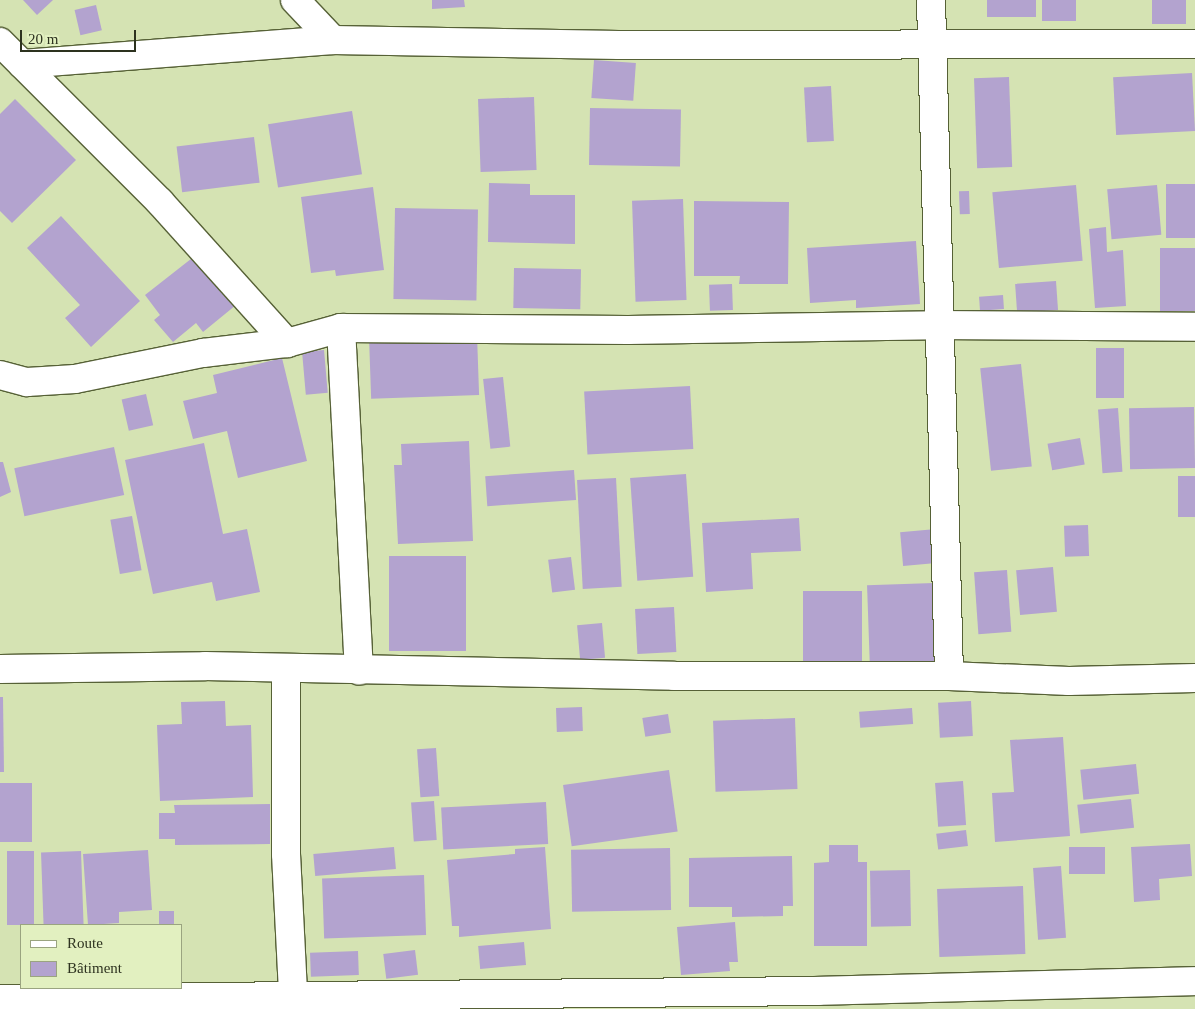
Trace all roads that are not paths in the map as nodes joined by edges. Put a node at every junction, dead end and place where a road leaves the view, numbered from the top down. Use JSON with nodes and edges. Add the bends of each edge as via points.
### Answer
{"nodes":[{"id":1,"x":295,"y":0,"type":"edge"},
{"id":2,"x":931,"y":0,"type":"edge"},
{"id":3,"x":333,"y":40,"type":"junction"},
{"id":4,"x":0,"y":42,"type":"edge"},
{"id":5,"x":1195,"y":44,"type":"edge"},
{"id":6,"x":933,"y":45,"type":"junction"},
{"id":7,"x":22,"y":64,"type":"junction"},
{"id":8,"x":938,"y":325,"type":"junction"},
{"id":9,"x":1195,"y":327,"type":"edge"},
{"id":10,"x":341,"y":328,"type":"junction"},
{"id":11,"x":287,"y":343,"type":"junction"},
{"id":12,"x":0,"y":375,"type":"edge"},
{"id":13,"x":0,"y":669,"type":"edge"},
{"id":14,"x":286,"y":670,"type":"junction"},
{"id":15,"x":359,"y":671,"type":"junction"},
{"id":16,"x":949,"y":676,"type":"junction"},
{"id":17,"x":1195,"y":678,"type":"edge"},
{"id":18,"x":1195,"y":981,"type":"edge"},
{"id":19,"x":293,"y":994,"type":"junction"},
{"id":20,"x":0,"y":999,"type":"edge"}],
"edges":[{"from":1,"to":3,"type":"street"},
{"from":2,"to":6,"type":"street"},
{"from":3,"to":6,"type":"street","via":[[619,45]]},
{"from":3,"to":7,"type":"street"},
{"from":4,"to":7,"type":"street"},
{"from":5,"to":6,"type":"street"},
{"from":6,"to":8,"type":"street"},
{"from":7,"to":11,"type":"street","via":[[160,202]]},
{"from":8,"to":9,"type":"street"},
{"from":8,"to":10,"type":"street","via":[[628,330]]},
{"from":8,"to":16,"type":"street"},
{"from":10,"to":11,"type":"street"},
{"from":10,"to":15,"type":"street"},
{"from":11,"to":12,"type":"street","via":[[203,353],[75,379],[27,382]]},
{"from":13,"to":14,"type":"street","via":[[205,666]]},
{"from":14,"to":15,"type":"street"},
{"from":14,"to":19,"type":"street","via":[[286,854]]},
{"from":15,"to":16,"type":"street"},
{"from":16,"to":17,"type":"street","via":[[1069,681]]},
{"from":18,"to":19,"type":"street","via":[[818,992],[472,996]]},
{"from":19,"to":20,"type":"street"}]}
